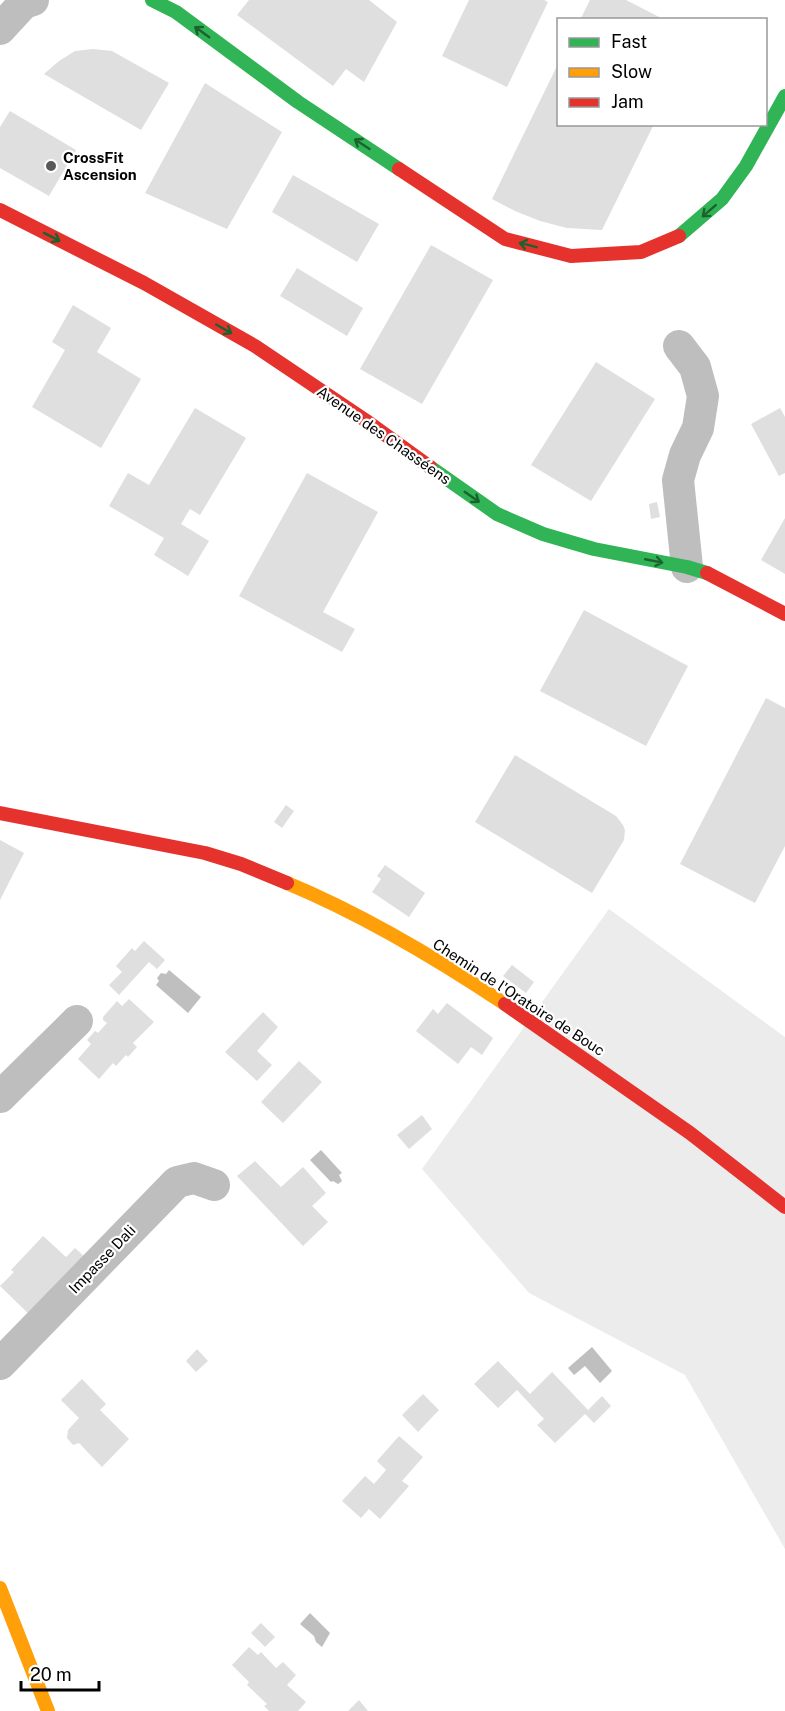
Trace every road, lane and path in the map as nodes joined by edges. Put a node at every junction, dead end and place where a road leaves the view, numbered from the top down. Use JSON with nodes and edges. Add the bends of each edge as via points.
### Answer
{"nodes":[{"id":1,"x":33,"y":0,"type":"edge"},
{"id":2,"x":152,"y":0,"type":"edge"},
{"id":3,"x":0,"y":29,"type":"edge"},
{"id":4,"x":785,"y":96,"type":"edge"},
{"id":5,"x":0,"y":210,"type":"edge"},
{"id":6,"x":679,"y":346,"type":"dead end"},
{"id":7,"x":687,"y":567,"type":"junction"},
{"id":8,"x":785,"y":614,"type":"edge"},
{"id":9,"x":0,"y":813,"type":"edge"},
{"id":10,"x":77,"y":1021,"type":"dead end"},
{"id":11,"x":0,"y":1097,"type":"edge"},
{"id":12,"x":214,"y":1185,"type":"dead end"},
{"id":13,"x":785,"y":1207,"type":"edge"},
{"id":14,"x":0,"y":1365,"type":"edge"},
{"id":15,"x":0,"y":1588,"type":"edge"},
{"id":16,"x":48,"y":1711,"type":"edge"}],
"edges":[{"from":1,"to":3,"type":"street","via":[[24,3]]},
{"from":4,"to":2,"type":"street","one_way":true,"via":[[746,166],[722,199],[681,235],[641,252],[571,255],[505,239],[298,102],[176,12]]},
{"from":5,"to":7,"type":"street","name":"Avenue des Chasséens","one_way":true,"via":[[144,283],[255,346],[497,514],[584,546]]},
{"from":6,"to":7,"type":"street","via":[[695,368],[703,396],[698,428],[678,480]]},
{"from":7,"to":8,"type":"street","name":"Avenue des Chasséens","via":[[711,574]]},
{"from":9,"to":13,"type":"street","name":"Chemin de l'Oratoire de Bouc","via":[[205,853],[234,861],[326,900],[476,984],[673,1120]]},
{"from":10,"to":11,"type":"street"},
{"from":12,"to":14,"type":"street","name":"Impasse Dali","via":[[194,1178],[177,1182]]},
{"from":15,"to":16,"type":"street"}]}
